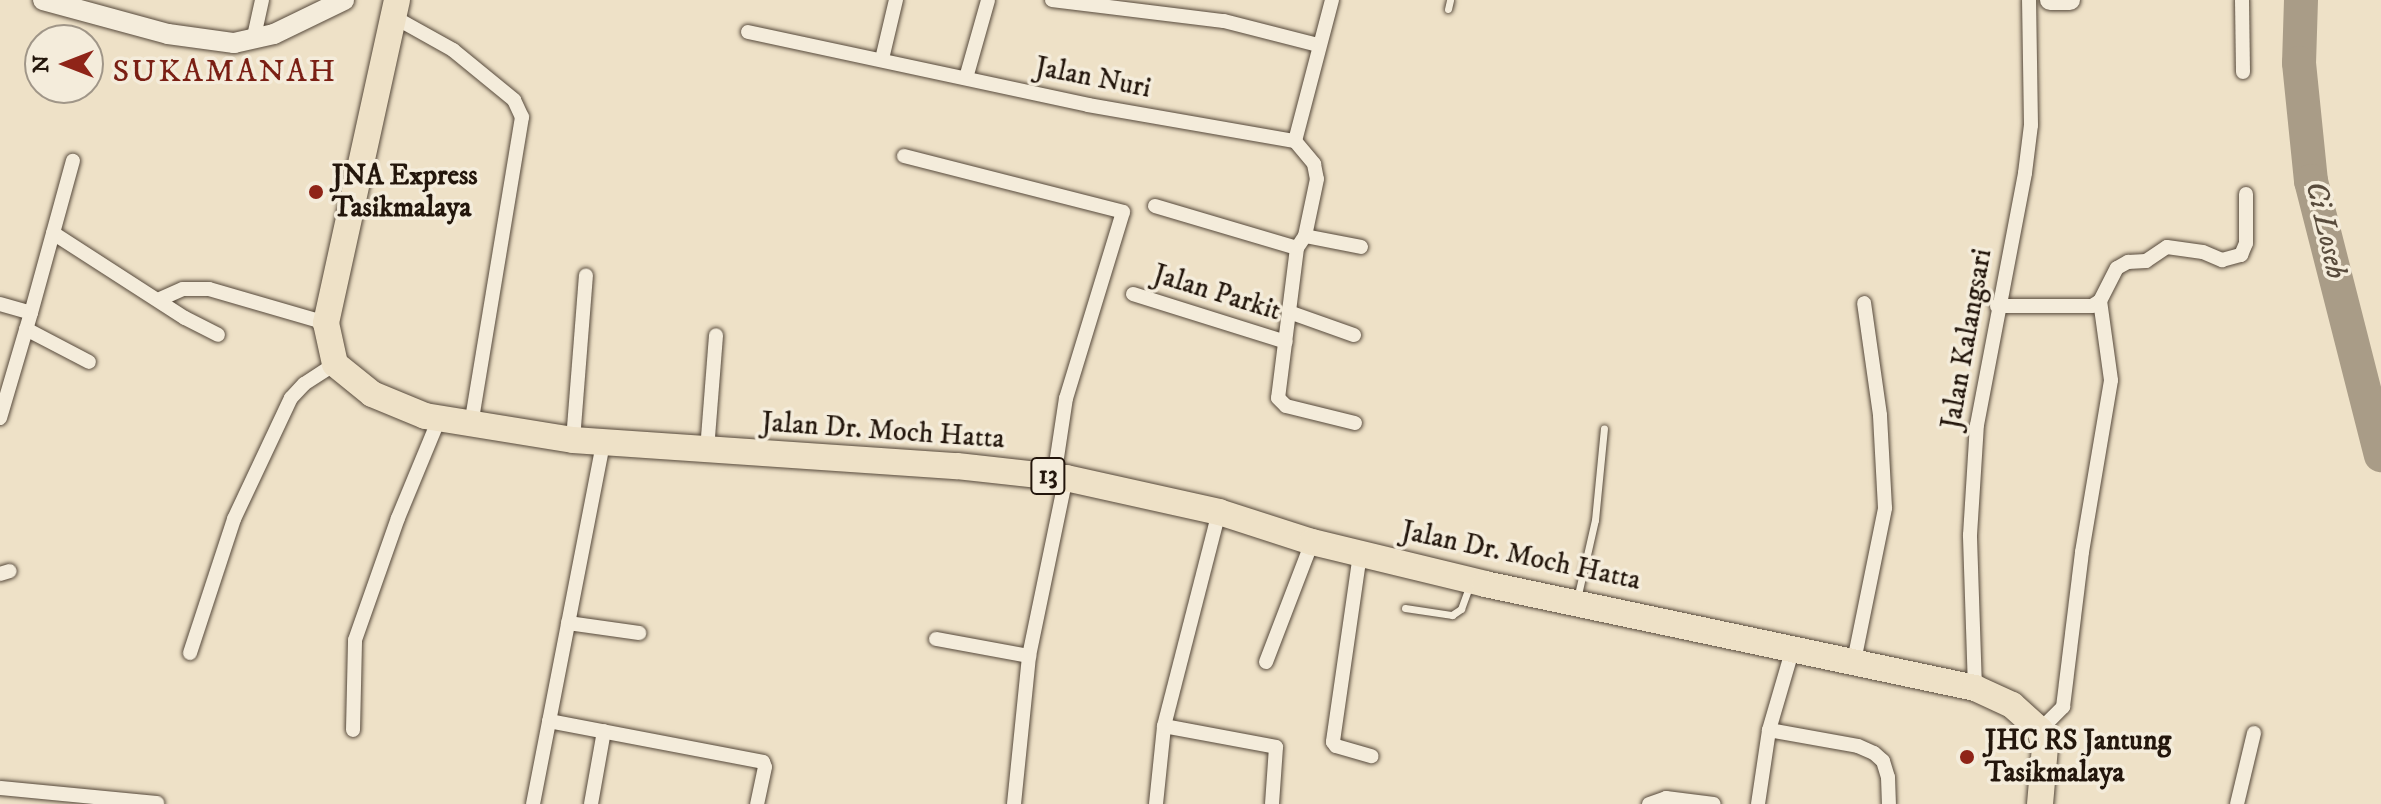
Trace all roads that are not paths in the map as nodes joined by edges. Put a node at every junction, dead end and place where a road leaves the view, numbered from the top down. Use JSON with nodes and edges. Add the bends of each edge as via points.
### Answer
{"nodes":[{"id":1,"x":43,"y":0,"type":"edge"},
{"id":2,"x":262,"y":0,"type":"edge"},
{"id":3,"x":344,"y":0,"type":"edge"},
{"id":4,"x":896,"y":0,"type":"edge"},
{"id":5,"x":988,"y":0,"type":"edge"},
{"id":6,"x":1052,"y":0,"type":"edge"},
{"id":7,"x":1332,"y":0,"type":"edge"},
{"id":8,"x":1450,"y":0,"type":"edge"},
{"id":9,"x":2029,"y":0,"type":"edge"},
{"id":10,"x":2050,"y":0,"type":"edge"},
{"id":11,"x":2070,"y":0,"type":"edge"},
{"id":12,"x":2242,"y":0,"type":"edge"},
{"id":13,"x":396,"y":9,"type":"edge"},
{"id":14,"x":1448,"y":9,"type":"dead end"},
{"id":15,"x":748,"y":32,"type":"dead end"},
{"id":16,"x":253,"y":41,"type":"junction"},
{"id":17,"x":1318,"y":45,"type":"junction"},
{"id":18,"x":882,"y":59,"type":"junction"},
{"id":19,"x":2243,"y":72,"type":"dead end"},
{"id":20,"x":966,"y":78,"type":"junction"},
{"id":21,"x":1295,"y":141,"type":"junction"},
{"id":22,"x":904,"y":156,"type":"dead end"},
{"id":23,"x":73,"y":161,"type":"dead end"},
{"id":24,"x":2246,"y":194,"type":"dead end"},
{"id":25,"x":1155,"y":206,"type":"dead end"},
{"id":26,"x":53,"y":233,"type":"junction"},
{"id":27,"x":1301,"y":242,"type":"junction"},
{"id":28,"x":1361,"y":247,"type":"dead end"},
{"id":29,"x":586,"y":276,"type":"dead end"},
{"id":30,"x":1133,"y":294,"type":"dead end"},
{"id":31,"x":158,"y":300,"type":"junction"},
{"id":32,"x":2100,"y":301,"type":"junction"},
{"id":33,"x":1864,"y":303,"type":"dead end"},
{"id":34,"x":0,"y":304,"type":"edge"},
{"id":35,"x":1997,"y":306,"type":"junction"},
{"id":36,"x":1289,"y":312,"type":"junction"},
{"id":37,"x":31,"y":313,"type":"junction"},
{"id":38,"x":326,"y":323,"type":"junction"},
{"id":39,"x":26,"y":329,"type":"junction"},
{"id":40,"x":218,"y":335,"type":"dead end"},
{"id":41,"x":716,"y":335,"type":"dead end"},
{"id":42,"x":1354,"y":335,"type":"dead end"},
{"id":43,"x":1286,"y":342,"type":"junction"},
{"id":44,"x":89,"y":362,"type":"dead end"},
{"id":45,"x":335,"y":364,"type":"junction"},
{"id":46,"x":0,"y":418,"type":"edge"},
{"id":47,"x":439,"y":419,"type":"junction"},
{"id":48,"x":1355,"y":423,"type":"dead end"},
{"id":49,"x":471,"y":425,"type":"junction"},
{"id":50,"x":1604,"y":428,"type":"dead end"},
{"id":51,"x":573,"y":440,"type":"junction"},
{"id":52,"x":603,"y":443,"type":"junction"},
{"id":53,"x":707,"y":450,"type":"junction"},
{"id":54,"x":1060,"y":478,"type":"junction"},
{"id":55,"x":1219,"y":512,"type":"junction"},
{"id":56,"x":1312,"y":542,"type":"junction"},
{"id":57,"x":1360,"y":554,"type":"junction"},
{"id":58,"x":1471,"y":581,"type":"junction"},
{"id":59,"x":1576,"y":601,"type":"junction"},
{"id":60,"x":1405,"y":608,"type":"dead end"},
{"id":61,"x":568,"y":623,"type":"junction"},
{"id":62,"x":639,"y":633,"type":"dead end"},
{"id":63,"x":936,"y":639,"type":"dead end"},
{"id":64,"x":1793,"y":648,"type":"junction"},
{"id":65,"x":190,"y":653,"type":"dead end"},
{"id":66,"x":1029,"y":656,"type":"junction"},
{"id":67,"x":1854,"y":661,"type":"junction"},
{"id":68,"x":1266,"y":662,"type":"dead end"},
{"id":69,"x":1975,"y":688,"type":"junction"},
{"id":70,"x":549,"y":721,"type":"junction"},
{"id":71,"x":1164,"y":726,"type":"junction"},
{"id":72,"x":353,"y":730,"type":"dead end"},
{"id":73,"x":1769,"y":730,"type":"junction"},
{"id":74,"x":2040,"y":730,"type":"junction"},
{"id":75,"x":604,"y":731,"type":"junction"},
{"id":76,"x":2254,"y":733,"type":"dead end"},
{"id":77,"x":1372,"y":756,"type":"dead end"},
{"id":78,"x":0,"y":788,"type":"edge"},
{"id":79,"x":157,"y":803,"type":"edge"},
{"id":80,"x":533,"y":804,"type":"edge"},
{"id":81,"x":591,"y":804,"type":"edge"},
{"id":82,"x":757,"y":804,"type":"edge"},
{"id":83,"x":1014,"y":804,"type":"edge"},
{"id":84,"x":1156,"y":804,"type":"edge"},
{"id":85,"x":1272,"y":804,"type":"edge"},
{"id":86,"x":1649,"y":804,"type":"edge"},
{"id":87,"x":1714,"y":804,"type":"edge"},
{"id":88,"x":1758,"y":804,"type":"edge"},
{"id":89,"x":1889,"y":804,"type":"edge"},
{"id":90,"x":2040,"y":804,"type":"edge"},
{"id":91,"x":2237,"y":804,"type":"edge"}],
"edges":[{"from":1,"to":16,"type":"street","via":[[191,39]]},
{"from":2,"to":16,"type":"street"},
{"from":3,"to":16,"type":"street"},
{"from":4,"to":18,"type":"street"},
{"from":5,"to":20,"type":"street"},
{"from":6,"to":17,"type":"street","via":[[1224,21]]},
{"from":7,"to":17,"type":"street"},
{"from":8,"to":14,"type":"lane"},
{"from":9,"to":35,"type":"street","name":"Jalan Kalangsari","via":[[2031,125]]},
{"from":10,"to":11,"type":"street"},
{"from":12,"to":19,"type":"street"},
{"from":13,"to":38,"type":"highway"},
{"from":13,"to":49,"type":"street","via":[[514,100],[522,117]]},
{"from":15,"to":18,"type":"street","name":"Jalan Nuri"},
{"from":17,"to":21,"type":"street"},
{"from":18,"to":20,"type":"street","name":"Jalan Nuri"},
{"from":20,"to":21,"type":"street","name":"Jalan Nuri"},
{"from":21,"to":27,"type":"street","via":[[1317,171]]},
{"from":22,"to":54,"type":"street","via":[[1123,212],[1066,398]]},
{"from":23,"to":26,"type":"street"},
{"from":24,"to":32,"type":"street","via":[[2246,243],[2241,255],[2222,260],[2167,247],[2146,261],[2117,268]]},
{"from":25,"to":27,"type":"street"},
{"from":26,"to":31,"type":"street"},
{"from":26,"to":37,"type":"street"},
{"from":27,"to":28,"type":"street"},
{"from":27,"to":36,"type":"street"},
{"from":29,"to":51,"type":"street"},
{"from":30,"to":43,"type":"street","name":"Jalan Parkit"},
{"from":31,"to":38,"type":"street","via":[[183,289],[209,289]]},
{"from":31,"to":40,"type":"street"},
{"from":32,"to":35,"type":"street","via":[[2092,306]]},
{"from":32,"to":74,"type":"street","via":[[2111,380],[2063,707]]},
{"from":33,"to":67,"type":"street","via":[[1880,415],[1885,508]]},
{"from":34,"to":37,"type":"street"},
{"from":35,"to":69,"type":"street","name":"Jalan Kalangsari","via":[[1977,425],[1970,535]]},
{"from":36,"to":42,"type":"street"},
{"from":36,"to":43,"type":"street"},
{"from":37,"to":39,"type":"street"},
{"from":38,"to":45,"type":"highway"},
{"from":39,"to":44,"type":"street"},
{"from":39,"to":46,"type":"street"},
{"from":41,"to":53,"type":"street"},
{"from":43,"to":48,"type":"street","via":[[1280,402]]},
{"from":45,"to":47,"type":"highway","name":"Jalan Dr. Moch Hatta","number":"13","via":[[372,394]]},
{"from":45,"to":65,"type":"street","via":[[291,398],[234,519]]},
{"from":47,"to":49,"type":"highway","name":"Jalan Dr. Moch Hatta","number":"13"},
{"from":47,"to":72,"type":"street","via":[[363,612],[353,658]]},
{"from":49,"to":51,"type":"highway","name":"Jalan Dr. Moch Hatta","number":"13"},
{"from":50,"to":59,"type":"lane","via":[[1595,520]]},
{"from":51,"to":52,"type":"highway","name":"Jalan Dr. Moch Hatta","number":"13"},
{"from":52,"to":53,"type":"highway","name":"Jalan Dr. Moch Hatta","number":"13"},
{"from":52,"to":61,"type":"street"},
{"from":53,"to":54,"type":"highway","name":"Jalan Dr. Moch Hatta","number":"13"},
{"from":54,"to":55,"type":"highway","name":"Jalan Dr. Moch Hatta","number":"13"},
{"from":54,"to":66,"type":"street"},
{"from":55,"to":56,"type":"highway","name":"Jalan Dr. Moch Hatta","number":"13"},
{"from":55,"to":71,"type":"street"},
{"from":56,"to":57,"type":"highway","name":"Jalan Dr. Moch Hatta","number":"13"},
{"from":56,"to":68,"type":"street"},
{"from":57,"to":58,"type":"highway","name":"Jalan Dr. Moch Hatta","number":"13"},
{"from":57,"to":77,"type":"street","via":[[1333,742]]},
{"from":58,"to":59,"type":"highway","name":"Jalan Dr. Moch Hatta","number":"13"},
{"from":58,"to":60,"type":"lane","via":[[1457,613]]},
{"from":59,"to":64,"type":"highway","name":"Jalan Dr. Moch Hatta","number":"13"},
{"from":61,"to":62,"type":"street"},
{"from":61,"to":70,"type":"street"},
{"from":63,"to":66,"type":"street"},
{"from":64,"to":67,"type":"highway","name":"Jalan Dr. Moch Hatta","number":"13"},
{"from":64,"to":73,"type":"street"},
{"from":66,"to":83,"type":"street"},
{"from":67,"to":69,"type":"highway","name":"Jalan Dr. Moch Hatta","number":"13"},
{"from":69,"to":74,"type":"highway","name":"Jalan Dr. Moch Hatta","number":"13","via":[[2012,705]]},
{"from":70,"to":75,"type":"street"},
{"from":70,"to":80,"type":"street"},
{"from":71,"to":84,"type":"street"},
{"from":71,"to":85,"type":"street","via":[[1276,747]]},
{"from":73,"to":88,"type":"street"},
{"from":73,"to":89,"type":"street","via":[[1874,753],[1888,777]]},
{"from":74,"to":90,"type":"highway","via":[[2045,747]]},
{"from":75,"to":81,"type":"street"},
{"from":75,"to":82,"type":"street","via":[[763,762]]},
{"from":76,"to":91,"type":"street"},
{"from":78,"to":79,"type":"street"},
{"from":86,"to":87,"type":"street","via":[[1666,798]]}]}
